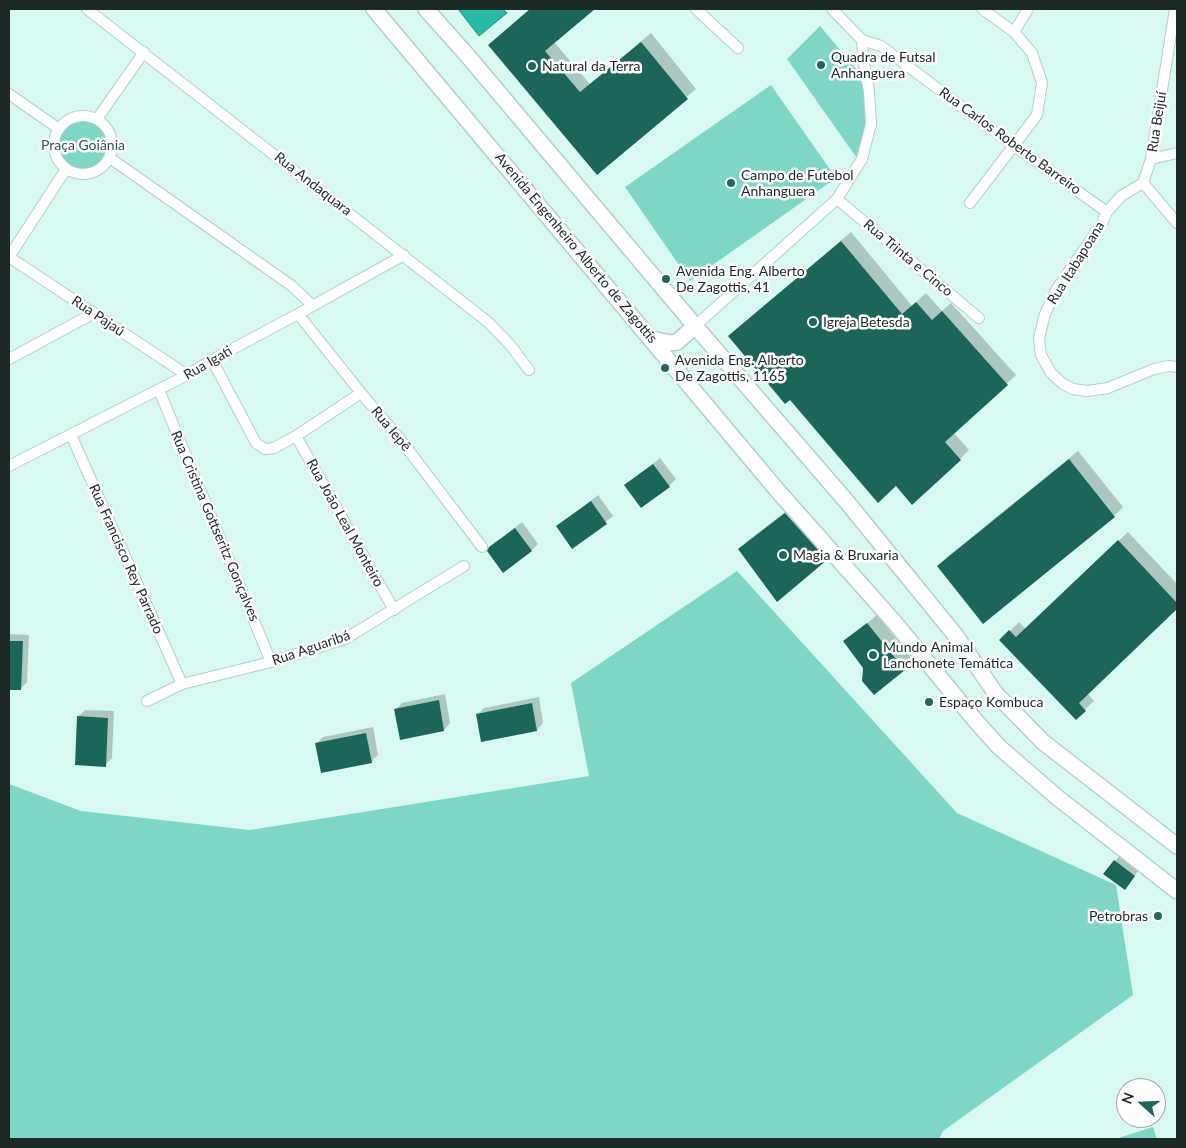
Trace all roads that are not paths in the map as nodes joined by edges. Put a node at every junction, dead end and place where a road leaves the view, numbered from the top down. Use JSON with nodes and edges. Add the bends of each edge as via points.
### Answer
{"nodes":[{"id":1,"x":87,"y":9,"type":"edge"},
{"id":2,"x":374,"y":9,"type":"edge"},
{"id":3,"x":426,"y":9,"type":"edge"},
{"id":4,"x":696,"y":9,"type":"edge"},
{"id":5,"x":832,"y":9,"type":"edge"},
{"id":6,"x":982,"y":9,"type":"edge"},
{"id":7,"x":1028,"y":9,"type":"edge"},
{"id":8,"x":1175,"y":9,"type":"edge"},
{"id":9,"x":1014,"y":32,"type":"junction"},
{"id":10,"x":1174,"y":37,"type":"edge"},
{"id":11,"x":862,"y":40,"type":"junction"},
{"id":12,"x":738,"y":48,"type":"dead end"},
{"id":13,"x":144,"y":52,"type":"junction"},
{"id":14,"x":9,"y":94,"type":"edge"},
{"id":15,"x":97,"y":119,"type":"junction"},
{"id":16,"x":58,"y":129,"type":"junction"},
{"id":17,"x":1014,"y":146,"type":"junction"},
{"id":18,"x":1177,"y":153,"type":"edge"},
{"id":19,"x":110,"y":158,"type":"junction"},
{"id":20,"x":1151,"y":159,"type":"junction"},
{"id":21,"x":66,"y":169,"type":"junction"},
{"id":22,"x":1143,"y":183,"type":"junction"},
{"id":23,"x":837,"y":199,"type":"junction"},
{"id":24,"x":970,"y":203,"type":"dead end"},
{"id":25,"x":1107,"y":212,"type":"junction"},
{"id":26,"x":1177,"y":223,"type":"edge"},
{"id":27,"x":404,"y":255,"type":"junction"},
{"id":28,"x":9,"y":257,"type":"edge"},
{"id":29,"x":313,"y":306,"type":"junction"},
{"id":30,"x":94,"y":313,"type":"junction"},
{"id":31,"x":298,"y":314,"type":"junction"},
{"id":32,"x":979,"y":318,"type":"dead end"},
{"id":33,"x":695,"y":326,"type":"junction"},
{"id":34,"x":652,"y":339,"type":"junction"},
{"id":35,"x":9,"y":359,"type":"edge"},
{"id":36,"x":212,"y":360,"type":"junction"},
{"id":37,"x":1177,"y":367,"type":"edge"},
{"id":38,"x":529,"y":370,"type":"dead end"},
{"id":39,"x":187,"y":375,"type":"junction"},
{"id":40,"x":159,"y":390,"type":"junction"},
{"id":41,"x":361,"y":393,"type":"junction"},
{"id":42,"x":71,"y":434,"type":"junction"},
{"id":43,"x":296,"y":436,"type":"junction"},
{"id":44,"x":9,"y":466,"type":"edge"},
{"id":45,"x":482,"y":547,"type":"dead end"},
{"id":46,"x":464,"y":566,"type":"dead end"},
{"id":47,"x":394,"y":610,"type":"junction"},
{"id":48,"x":271,"y":662,"type":"junction"},
{"id":49,"x":182,"y":684,"type":"junction"},
{"id":50,"x":147,"y":701,"type":"dead end"},
{"id":51,"x":1177,"y":846,"type":"edge"},
{"id":52,"x":1177,"y":891,"type":"edge"}],
"edges":[{"from":1,"to":13,"type":"street","name":"Rua Andaquara"},
{"from":2,"to":34,"type":"main road","name":"Avenida Engenheiro Alberto de Zagottis"},
{"from":3,"to":33,"type":"main road"},
{"from":4,"to":12,"type":"street"},
{"from":5,"to":11,"type":"street"},
{"from":6,"to":9,"type":"street"},
{"from":7,"to":9,"type":"street"},
{"from":8,"to":10,"type":"street","name":"Rua Beijuí"},
{"from":9,"to":17,"type":"street","via":[[1032,53],[1042,83],[1037,115]]},
{"from":10,"to":20,"type":"street","name":"Rua Beijuí"},
{"from":11,"to":17,"type":"street","name":"Rua Carlos Roberto Barreiro","via":[[881,46]]},
{"from":11,"to":23,"type":"street","via":[[871,124],[862,159]]},
{"from":13,"to":15,"type":"street"},
{"from":13,"to":27,"type":"street","name":"Rua Andaquara"},
{"from":14,"to":16,"type":"street"},
{"from":15,"to":16,"type":"street","via":[[79,116]]},
{"from":15,"to":19,"type":"street","via":[[112,138]]},
{"from":16,"to":21,"type":"street","via":[[54,146]]},
{"from":17,"to":24,"type":"street"},
{"from":17,"to":25,"type":"street","name":"Rua Carlos Roberto Barreiro"},
{"from":18,"to":20,"type":"street"},
{"from":19,"to":21,"type":"street","via":[[94,172],[75,173]]},
{"from":19,"to":29,"type":"street","via":[[292,286]]},
{"from":20,"to":22,"type":"street","name":"Rua Beijuí"},
{"from":21,"to":28,"type":"street"},
{"from":22,"to":25,"type":"street","name":"Rua Itabapoana","via":[[1121,196]]},
{"from":22,"to":26,"type":"street"},
{"from":23,"to":32,"type":"street","name":"Rua Trinta e Cinco"},
{"from":23,"to":33,"type":"street"},
{"from":25,"to":37,"type":"street","name":"Rua Itabapoana","via":[[1056,290],[1039,338],[1041,355],[1063,384],[1087,391],[1108,388],[1154,369]]},
{"from":27,"to":29,"type":"street","name":"Rua Igati"},
{"from":27,"to":38,"type":"street","name":"Rua Andaquara","via":[[488,322]]},
{"from":28,"to":30,"type":"street","name":"Rua Pajaú"},
{"from":29,"to":31,"type":"street","name":"Rua Igati"},
{"from":30,"to":35,"type":"street"},
{"from":30,"to":39,"type":"street","name":"Rua Pajaú"},
{"from":31,"to":36,"type":"street","name":"Rua Igati"},
{"from":31,"to":41,"type":"street","name":"Rua Iepê"},
{"from":33,"to":34,"type":"main road","via":[[676,342]]},
{"from":33,"to":51,"type":"main road","via":[[847,502],[956,636],[996,694],[1043,742]]},
{"from":34,"to":52,"type":"main road","name":"Avenida Engenheiro Alberto de Zagottis","via":[[777,490],[999,746],[1058,798]]},
{"from":36,"to":39,"type":"street","name":"Rua Igati"},
{"from":36,"to":43,"type":"street","via":[[256,443],[265,449],[274,448]]},
{"from":39,"to":40,"type":"street","name":"Rua Igati"},
{"from":40,"to":42,"type":"street","name":"Rua Igati"},
{"from":40,"to":48,"type":"street","name":"Rua Cristina Gottseritz Gonçalves"},
{"from":41,"to":43,"type":"street"},
{"from":41,"to":45,"type":"street","name":"Rua Iepê"},
{"from":42,"to":44,"type":"street","name":"Rua Igati"},
{"from":42,"to":49,"type":"street","name":"Rua Francisco Rey Parrado"},
{"from":43,"to":47,"type":"street","name":"Rua João Leal Monteiro"},
{"from":46,"to":47,"type":"street","name":"Rua Aguaribá"},
{"from":47,"to":48,"type":"street","name":"Rua Aguaribá","via":[[346,639]]},
{"from":48,"to":49,"type":"street","name":"Rua Aguaribá"},
{"from":49,"to":50,"type":"street","name":"Rua Aguaribá"}]}
